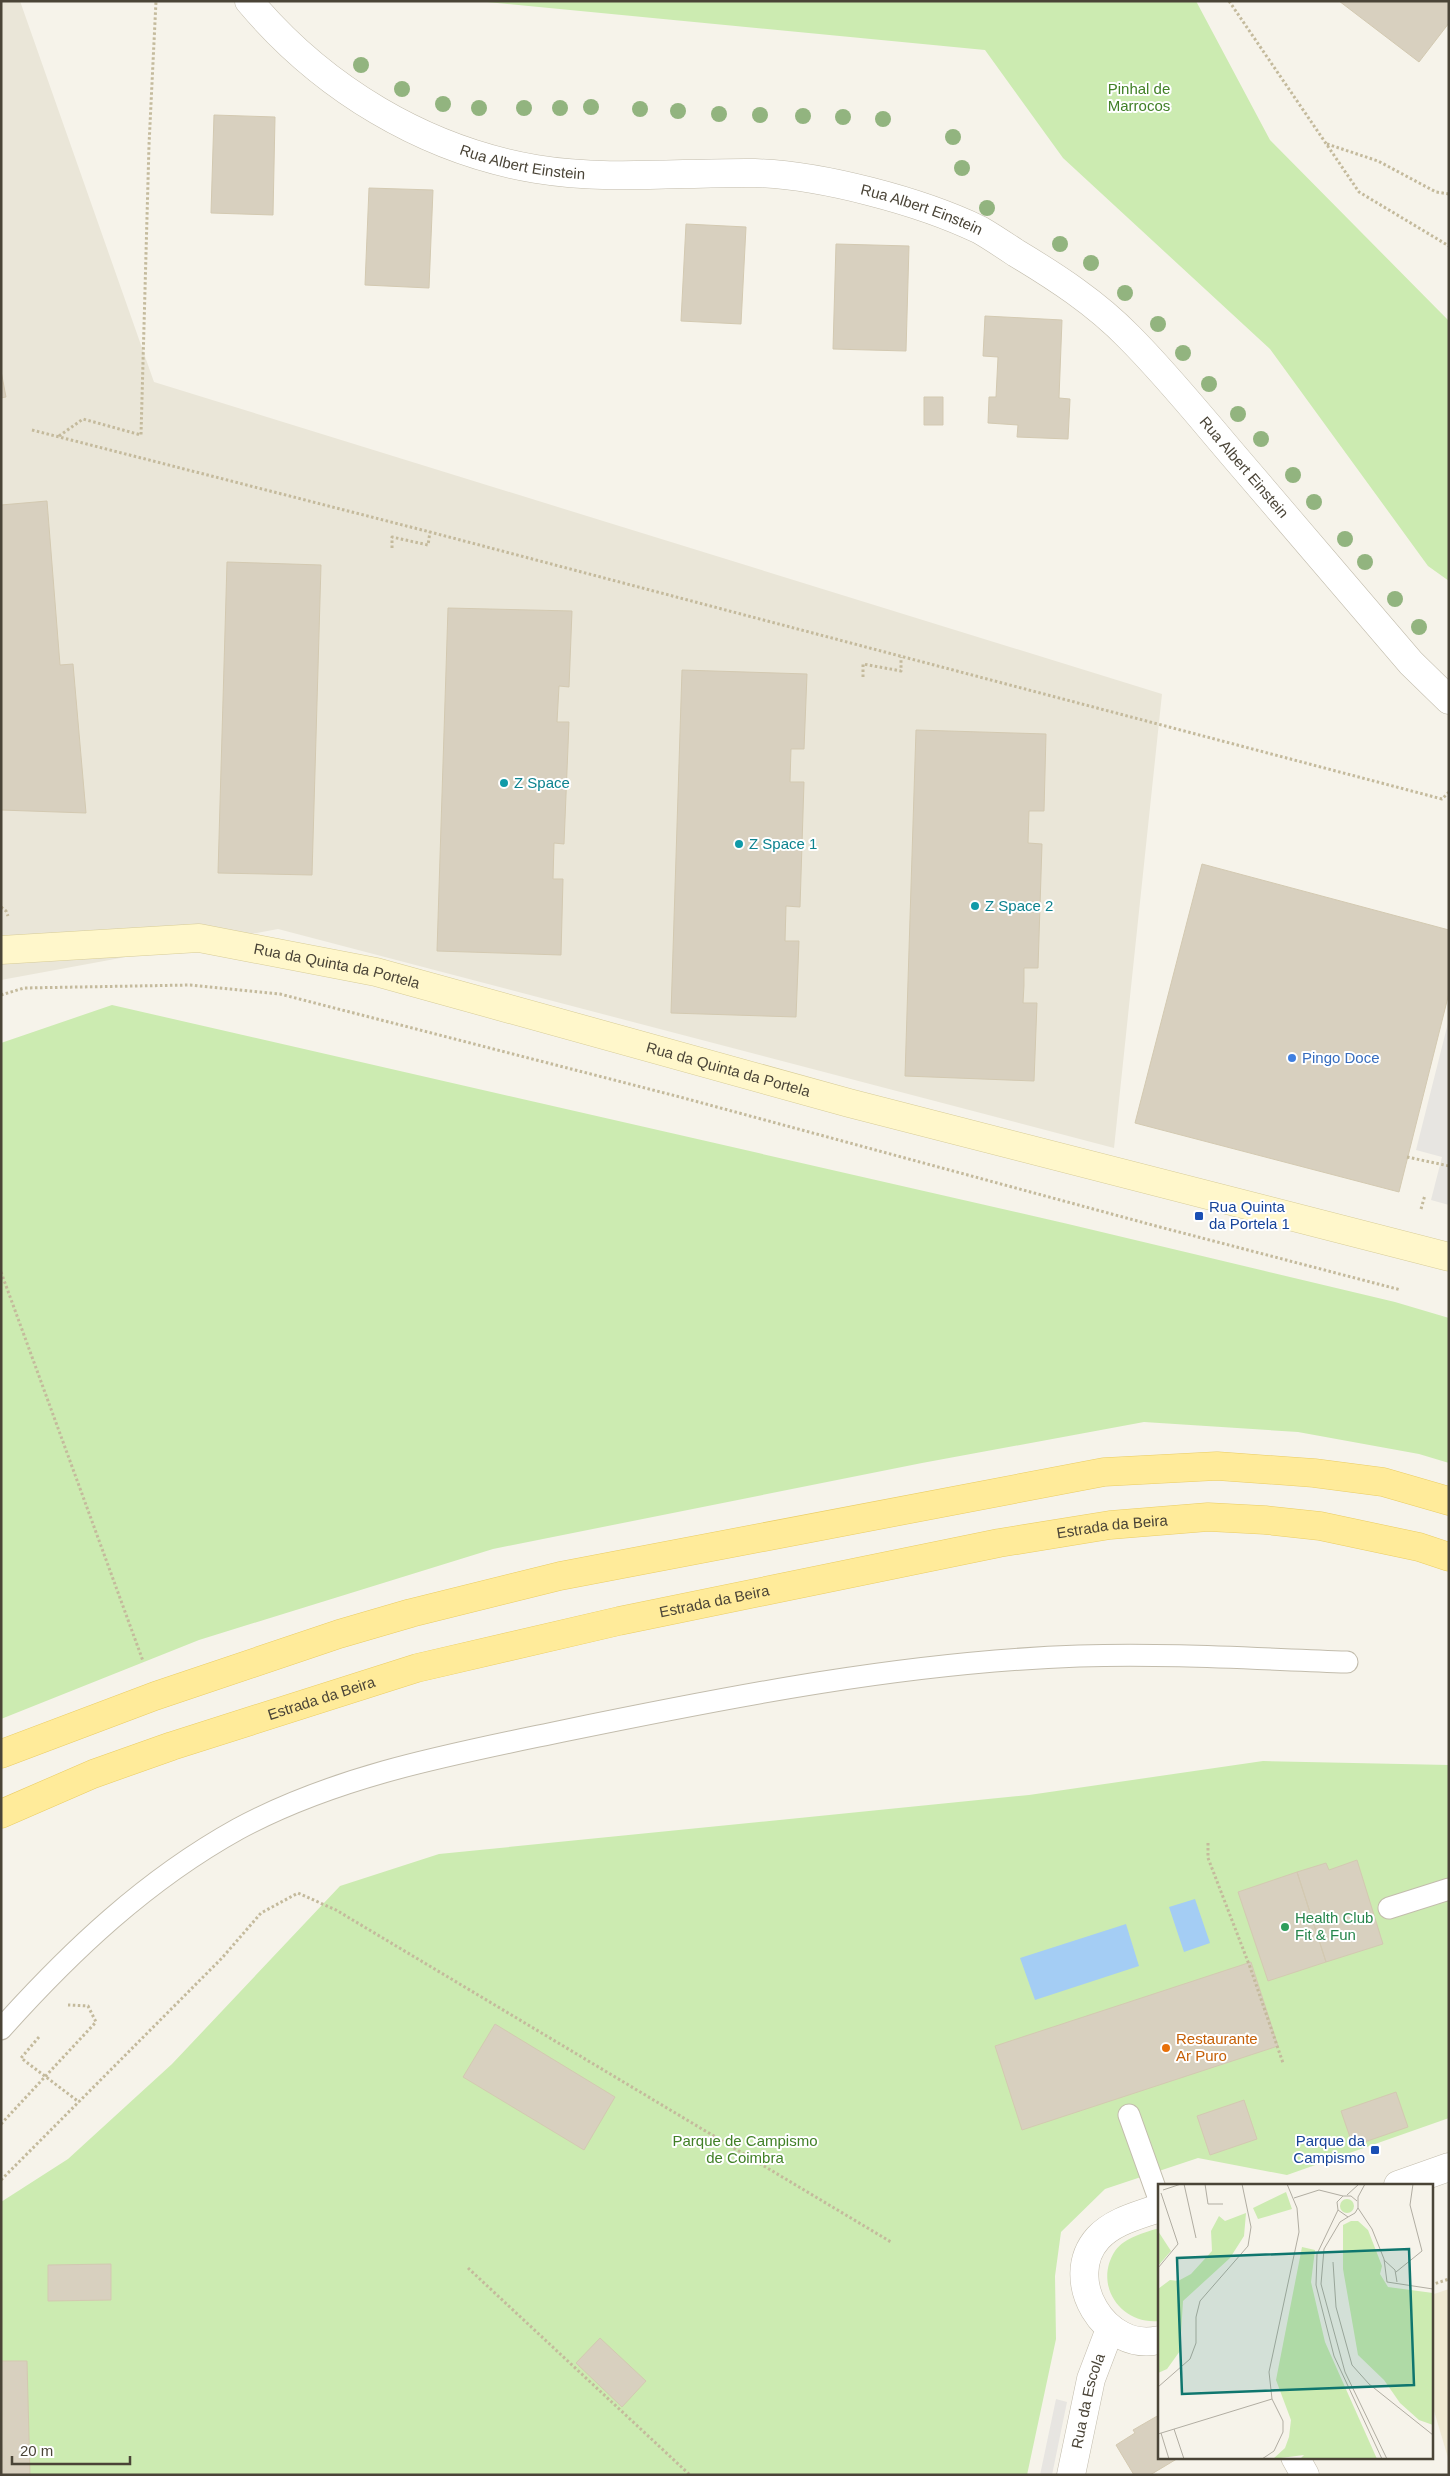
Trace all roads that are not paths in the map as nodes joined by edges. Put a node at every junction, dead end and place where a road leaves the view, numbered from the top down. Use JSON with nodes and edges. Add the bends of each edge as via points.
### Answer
{"nodes":[{"id":1,"x":249,"y":1,"type":"edge"},
{"id":2,"x":1449,"y":700,"type":"edge"},
{"id":3,"x":1,"y":950,"type":"edge"},
{"id":4,"x":1449,"y":1257,"type":"edge"},
{"id":5,"x":1449,"y":1501,"type":"edge"},
{"id":6,"x":1449,"y":1557,"type":"edge"},
{"id":7,"x":1347,"y":1662,"type":"dead end"},
{"id":8,"x":1,"y":1754,"type":"edge"},
{"id":9,"x":1,"y":1814,"type":"edge"},
{"id":10,"x":1449,"y":1889,"type":"edge"},
{"id":11,"x":1389,"y":1908,"type":"dead end"},
{"id":12,"x":1,"y":2029,"type":"edge"},
{"id":13,"x":1129,"y":2115,"type":"dead end"},
{"id":14,"x":1449,"y":2167,"type":"edge"},
{"id":15,"x":1401,"y":2184,"type":"edge"},
{"id":16,"x":1158,"y":2196,"type":"edge"},
{"id":17,"x":1158,"y":2208,"type":"edge"},
{"id":18,"x":1110,"y":2329,"type":"junction"},
{"id":19,"x":1158,"y":2340,"type":"edge"},
{"id":20,"x":1296,"y":2458,"type":"edge"},
{"id":21,"x":1071,"y":2475,"type":"edge"},
{"id":22,"x":1306,"y":2475,"type":"edge"}],
"edges":[{"from":1,"to":2,"type":"street","name":"Rua Albert Einstein","via":[[303,58],[360,99],[403,125],[467,152],[536,169],[599,174],[759,173],[805,178],[904,201],[980,230],[1065,283],[1127,335],[1410,663]]},
{"from":3,"to":4,"type":"street","name":"Rua da Quinta da Portela","via":[[199,938],[376,972],[849,1103]]},
{"from":5,"to":8,"type":"main road","via":[[1383,1482],[1314,1473],[1217,1466],[1104,1472],[560,1576],[420,1611],[339,1634],[154,1696]]},
{"from":6,"to":9,"type":"main road","name":"Estrada da Beira","via":[[1419,1547],[1320,1526],[1208,1517],[1110,1525],[998,1543],[417,1668],[172,1746],[93,1774]]},
{"from":7,"to":12,"type":"lane","via":[[1124,1655],[977,1663],[733,1698],[428,1760],[372,1776],[281,1809],[198,1852],[105,1922]]},
{"from":10,"to":11,"type":"lane"},
{"from":13,"to":16,"type":"lane"},
{"from":14,"to":15,"type":"street"},
{"from":17,"to":18,"type":"street","via":[[1116,2223],[1097,2240],[1087,2262],[1085,2287],[1093,2310]]},
{"from":18,"to":19,"type":"street","via":[[1131,2340]]},
{"from":18,"to":21,"type":"street","name":"Rua da Escola","via":[[1091,2380]]},
{"from":20,"to":22,"type":"street"}]}
